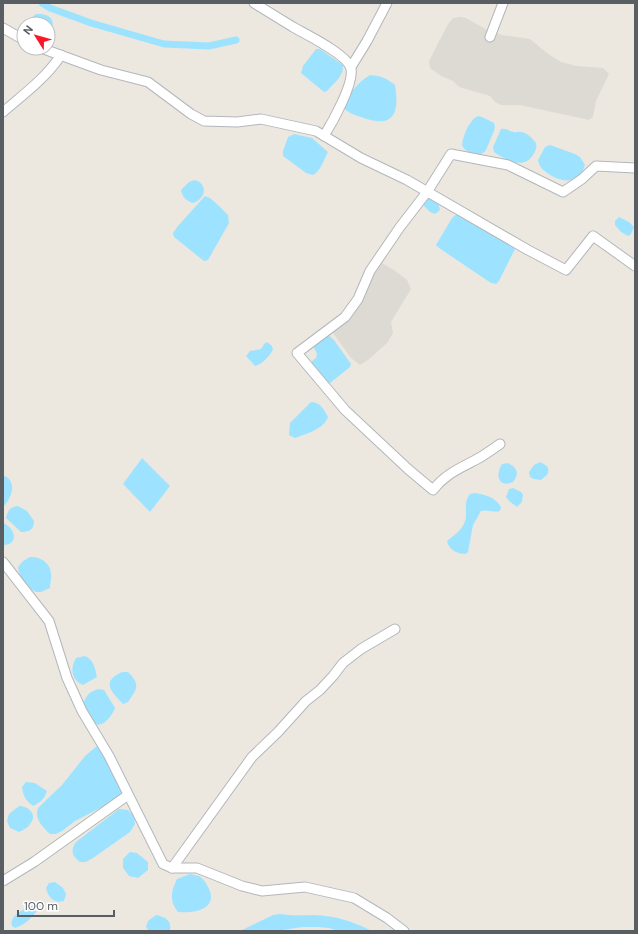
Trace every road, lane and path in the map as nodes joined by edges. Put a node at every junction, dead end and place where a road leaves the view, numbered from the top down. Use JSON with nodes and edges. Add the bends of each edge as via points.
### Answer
{"nodes":[{"id":1,"x":254,"y":3,"type":"edge"},
{"id":2,"x":387,"y":3,"type":"edge"},
{"id":3,"x":503,"y":3,"type":"edge"},
{"id":4,"x":3,"y":28,"type":"edge"},
{"id":5,"x":16,"y":35,"type":"edge"},
{"id":6,"x":490,"y":37,"type":"dead end"},
{"id":7,"x":56,"y":53,"type":"edge"},
{"id":8,"x":61,"y":55,"type":"junction"},
{"id":9,"x":351,"y":67,"type":"junction"},
{"id":10,"x":3,"y":112,"type":"edge"},
{"id":11,"x":324,"y":136,"type":"junction"},
{"id":12,"x":635,"y":168,"type":"edge"},
{"id":13,"x":427,"y":192,"type":"junction"},
{"id":14,"x":635,"y":266,"type":"edge"},
{"id":15,"x":500,"y":444,"type":"dead end"},
{"id":16,"x":3,"y":562,"type":"edge"},
{"id":17,"x":395,"y":629,"type":"dead end"},
{"id":18,"x":128,"y":795,"type":"junction"},
{"id":19,"x":172,"y":868,"type":"junction"},
{"id":20,"x":3,"y":881,"type":"edge"},
{"id":21,"x":404,"y":931,"type":"edge"}],
"edges":[{"from":1,"to":9,"type":"street","via":[[314,38],[344,58]]},
{"from":2,"to":9,"type":"street"},
{"from":3,"to":6,"type":"street"},
{"from":4,"to":5,"type":"street"},
{"from":7,"to":8,"type":"street"},
{"from":8,"to":10,"type":"street","via":[[53,68]]},
{"from":8,"to":11,"type":"street","via":[[101,70],[148,82],[204,121],[237,122],[261,119],[311,130]]},
{"from":9,"to":11,"type":"street","via":[[349,84]]},
{"from":11,"to":13,"type":"street"},
{"from":12,"to":13,"type":"street","via":[[596,166],[562,192],[508,165],[451,154]]},
{"from":13,"to":14,"type":"street","via":[[566,270],[593,236]]},
{"from":13,"to":15,"type":"street","via":[[370,271],[358,299],[345,316],[298,353],[345,410],[433,490],[458,468],[480,458]]},
{"from":16,"to":18,"type":"street","via":[[49,621],[67,678]]},
{"from":17,"to":19,"type":"street","via":[[343,663],[320,690],[252,757]]},
{"from":18,"to":19,"type":"street","via":[[163,864]]},
{"from":18,"to":20,"type":"street"},
{"from":19,"to":21,"type":"street","via":[[197,868],[262,891],[305,888],[354,898],[388,918]]}]}
